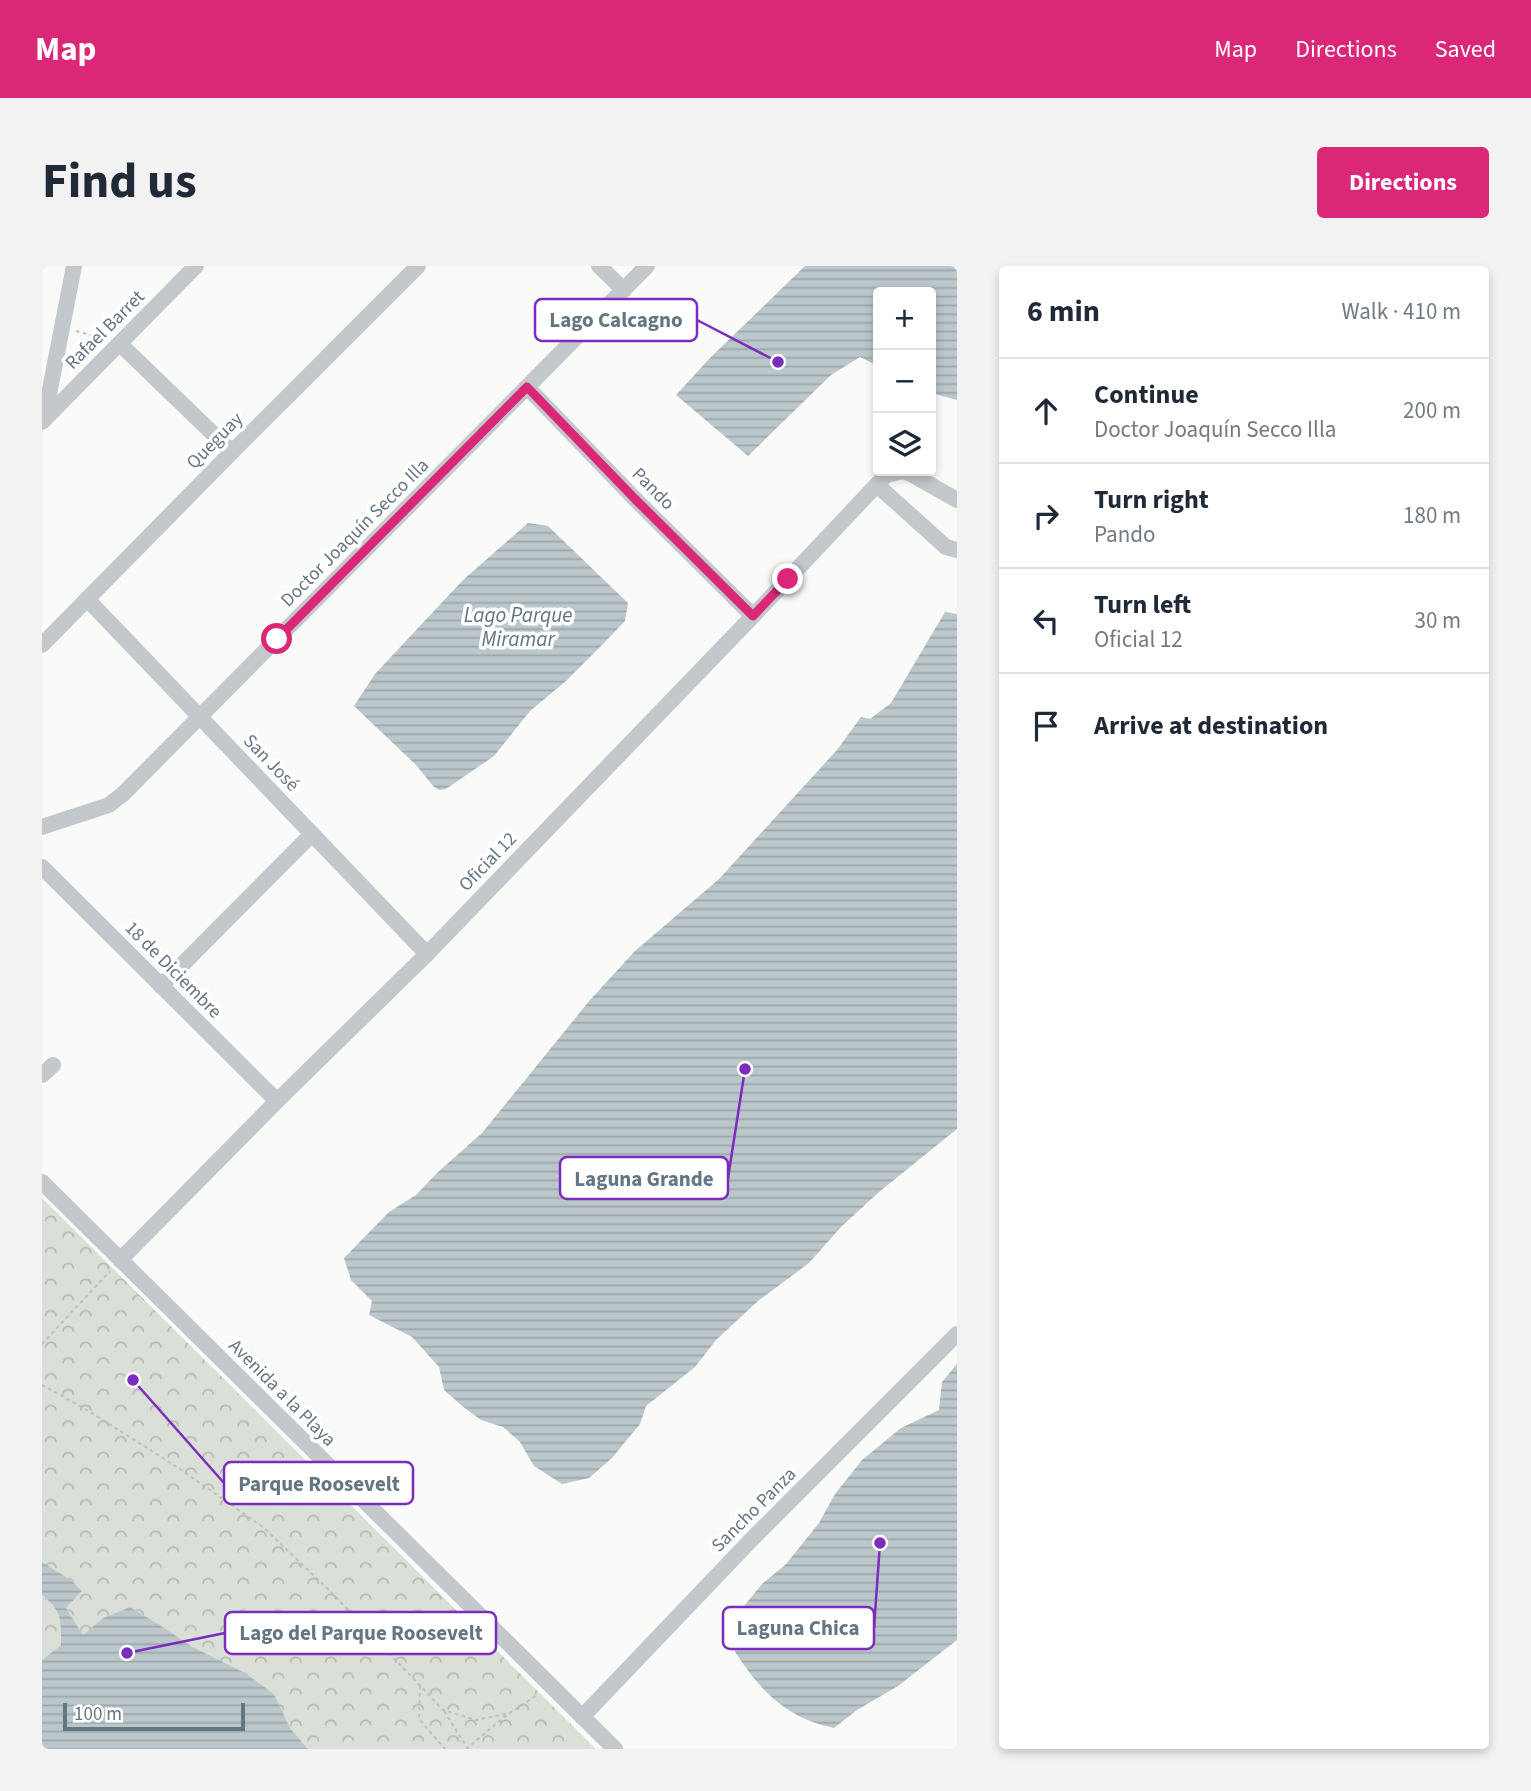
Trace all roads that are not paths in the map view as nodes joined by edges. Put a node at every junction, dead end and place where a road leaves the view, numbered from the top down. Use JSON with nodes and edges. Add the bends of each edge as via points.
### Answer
{"nodes":[{"id":1,"x":74,"y":266,"type":"edge"},
{"id":2,"x":196,"y":266,"type":"edge"},
{"id":3,"x":418,"y":266,"type":"edge"},
{"id":4,"x":599,"y":266,"type":"edge"},
{"id":5,"x":647,"y":266,"type":"edge"},
{"id":6,"x":624,"y":290,"type":"junction"},
{"id":7,"x":120,"y":344,"type":"junction"},
{"id":8,"x":527,"y":387,"type":"junction"},
{"id":9,"x":43,"y":421,"type":"edge"},
{"id":10,"x":232,"y":452,"type":"junction"},
{"id":11,"x":877,"y":485,"type":"junction"},
{"id":12,"x":957,"y":500,"type":"edge"},
{"id":13,"x":957,"y":551,"type":"edge"},
{"id":14,"x":87,"y":598,"type":"junction"},
{"id":15,"x":753,"y":616,"type":"junction"},
{"id":16,"x":42,"y":645,"type":"edge"},
{"id":17,"x":200,"y":716,"type":"junction"},
{"id":18,"x":42,"y":827,"type":"edge"},
{"id":19,"x":312,"y":834,"type":"junction"},
{"id":20,"x":42,"y":867,"type":"edge"},
{"id":21,"x":427,"y":954,"type":"junction"},
{"id":22,"x":161,"y":986,"type":"junction"},
{"id":23,"x":276,"y":1101,"type":"junction"},
{"id":24,"x":42,"y":1182,"type":"edge"},
{"id":25,"x":120,"y":1260,"type":"junction"},
{"id":26,"x":957,"y":1334,"type":"edge"},
{"id":27,"x":582,"y":1717,"type":"junction"},
{"id":28,"x":615,"y":1749,"type":"edge"}],
"edges":[{"from":1,"to":9,"type":"street"},
{"from":2,"to":7,"type":"street","name":"Rafael Barret"},
{"from":3,"to":10,"type":"street","name":"Queguay"},
{"from":4,"to":6,"type":"street"},
{"from":5,"to":6,"type":"street","name":"Doctor Joaquín Secco Illa"},
{"from":6,"to":8,"type":"street","name":"Doctor Joaquín Secco Illa"},
{"from":7,"to":9,"type":"street","name":"Rafael Barret"},
{"from":7,"to":10,"type":"street"},
{"from":8,"to":15,"type":"street","name":"Pando"},
{"from":8,"to":17,"type":"street","name":"Doctor Joaquín Secco Illa"},
{"from":10,"to":14,"type":"street","name":"Queguay"},
{"from":11,"to":12,"type":"street","via":[[886,475],[903,471]]},
{"from":11,"to":13,"type":"street","via":[[946,547]]},
{"from":11,"to":15,"type":"street","name":"Oficial 12"},
{"from":14,"to":16,"type":"street","name":"Queguay"},
{"from":14,"to":17,"type":"street","name":"San José"},
{"from":15,"to":21,"type":"street","name":"Oficial 12"},
{"from":17,"to":18,"type":"street","name":"Doctor Joaquín Secco Illa","via":[[109,805]]},
{"from":17,"to":19,"type":"street","name":"San José"},
{"from":19,"to":21,"type":"street","name":"San José"},
{"from":19,"to":22,"type":"street"},
{"from":20,"to":22,"type":"street","name":"18 de Diciembre"},
{"from":21,"to":23,"type":"street","name":"Oficial 12"},
{"from":22,"to":23,"type":"street","name":"18 de Diciembre"},
{"from":23,"to":25,"type":"street","name":"Oficial 12"},
{"from":24,"to":25,"type":"street","name":"Avenida a la Playa"},
{"from":25,"to":27,"type":"street","name":"Avenida a la Playa"},
{"from":26,"to":27,"type":"street","name":"Sancho Panza"},
{"from":27,"to":28,"type":"street","name":"Avenida a la Playa"}]}
